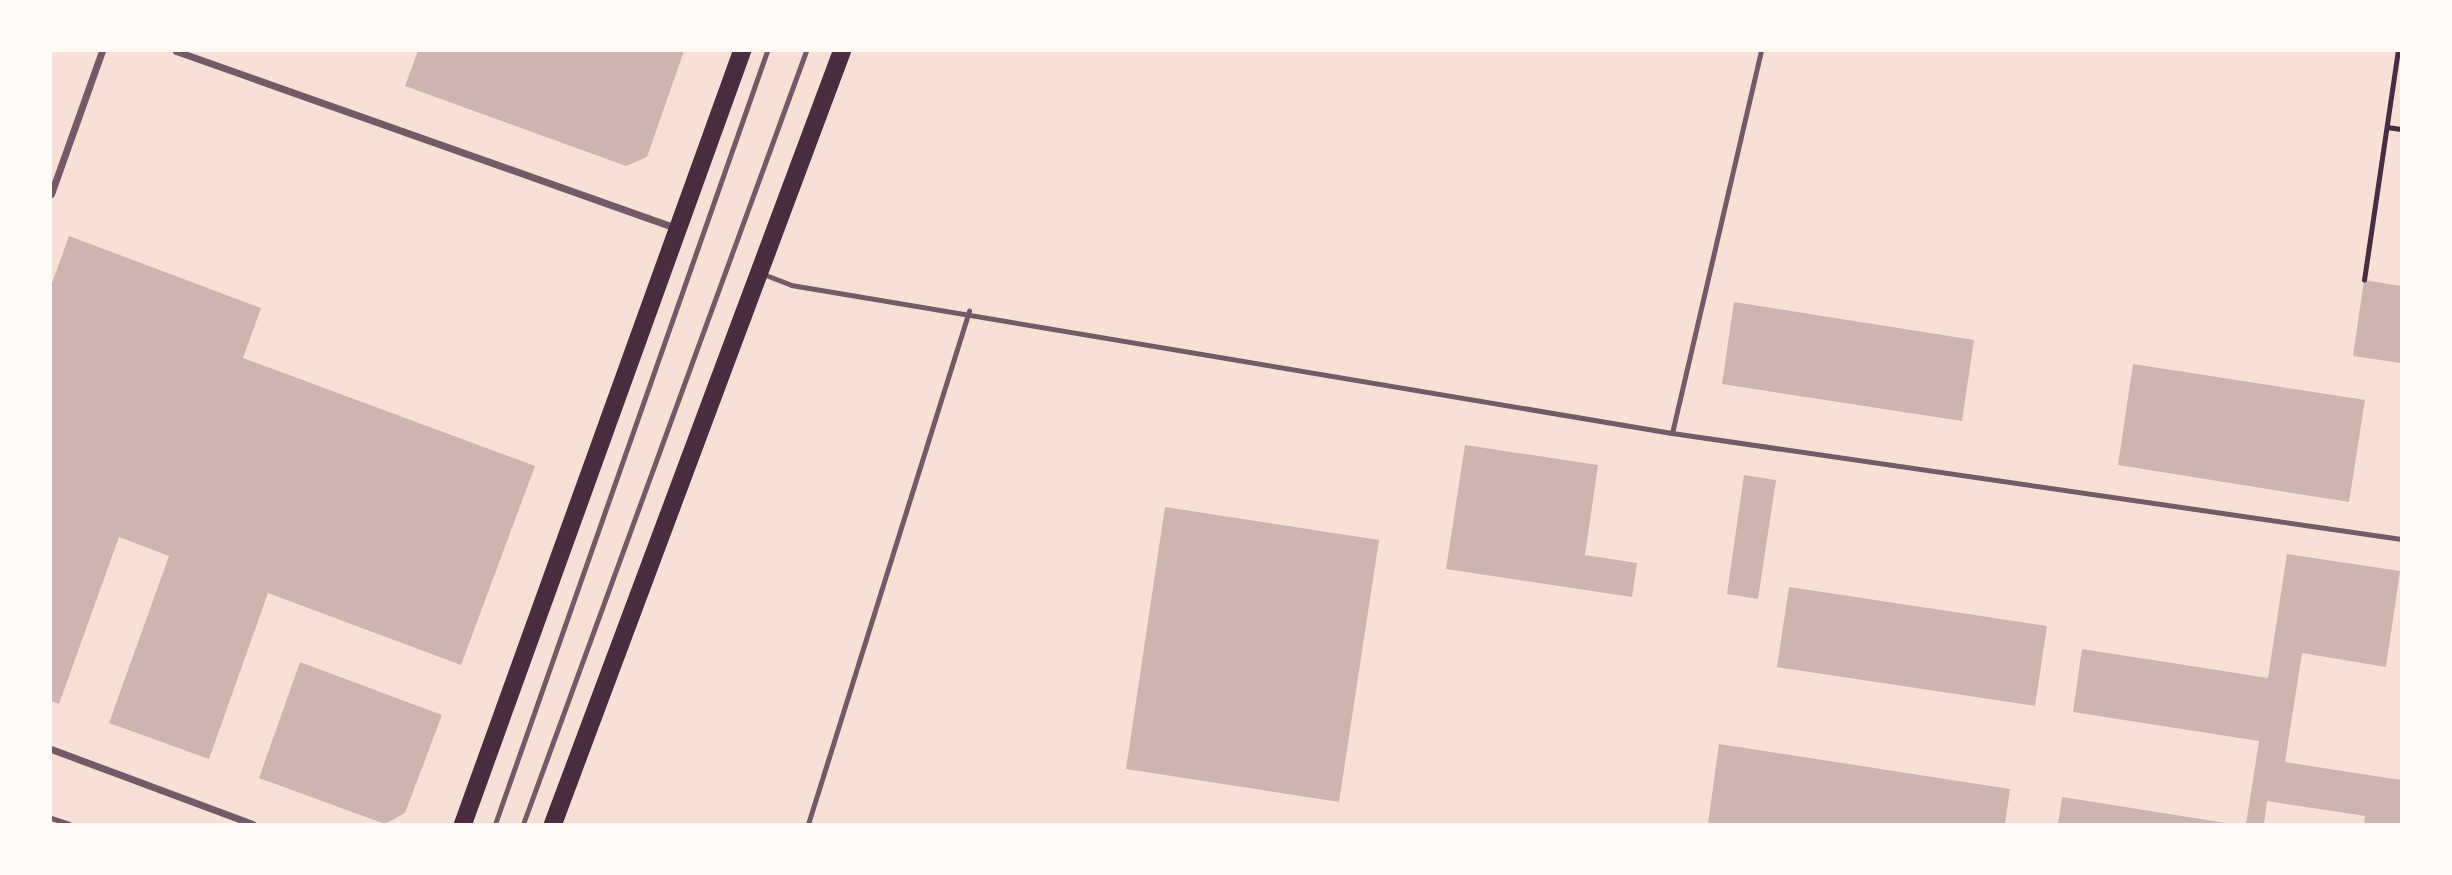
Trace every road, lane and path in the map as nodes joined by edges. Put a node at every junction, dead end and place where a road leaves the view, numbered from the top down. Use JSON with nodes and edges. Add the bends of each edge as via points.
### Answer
{"nodes":[{"id":1,"x":102,"y":51,"type":"edge"},
{"id":2,"x":176,"y":51,"type":"edge"},
{"id":3,"x":741,"y":51,"type":"edge"},
{"id":4,"x":767,"y":51,"type":"edge"},
{"id":5,"x":806,"y":51,"type":"edge"},
{"id":6,"x":842,"y":51,"type":"edge"},
{"id":7,"x":1761,"y":51,"type":"edge"},
{"id":8,"x":2398,"y":51,"type":"edge"},
{"id":9,"x":2387,"y":127,"type":"junction"},
{"id":10,"x":2401,"y":129,"type":"edge"},
{"id":11,"x":51,"y":194,"type":"edge"},
{"id":12,"x":678,"y":229,"type":"junction"},
{"id":13,"x":763,"y":274,"type":"junction"},
{"id":14,"x":2364,"y":280,"type":"dead end"},
{"id":15,"x":969,"y":311,"type":"junction"},
{"id":16,"x":1672,"y":433,"type":"junction"},
{"id":17,"x":2401,"y":539,"type":"edge"},
{"id":18,"x":51,"y":749,"type":"edge"},
{"id":19,"x":51,"y":818,"type":"edge"},
{"id":20,"x":69,"y":824,"type":"edge"},
{"id":21,"x":253,"y":824,"type":"edge"},
{"id":22,"x":463,"y":824,"type":"edge"},
{"id":23,"x":495,"y":824,"type":"edge"},
{"id":24,"x":523,"y":824,"type":"edge"},
{"id":25,"x":552,"y":824,"type":"edge"},
{"id":26,"x":808,"y":824,"type":"edge"}],
"edges":[{"from":1,"to":11,"type":"street"},
{"from":2,"to":12,"type":"street"},
{"from":3,"to":12,"type":"main road"},
{"from":4,"to":23,"type":"lane"},
{"from":5,"to":24,"type":"lane"},
{"from":6,"to":13,"type":"main road"},
{"from":7,"to":16,"type":"lane"},
{"from":8,"to":9,"type":"path"},
{"from":9,"to":10,"type":"path"},
{"from":9,"to":14,"type":"path"},
{"from":12,"to":22,"type":"main road"},
{"from":13,"to":15,"type":"lane","via":[[791,285]]},
{"from":13,"to":25,"type":"main road"},
{"from":15,"to":16,"type":"lane"},
{"from":15,"to":26,"type":"lane"},
{"from":16,"to":17,"type":"lane"},
{"from":18,"to":21,"type":"street"},
{"from":19,"to":20,"type":"lane"}]}
